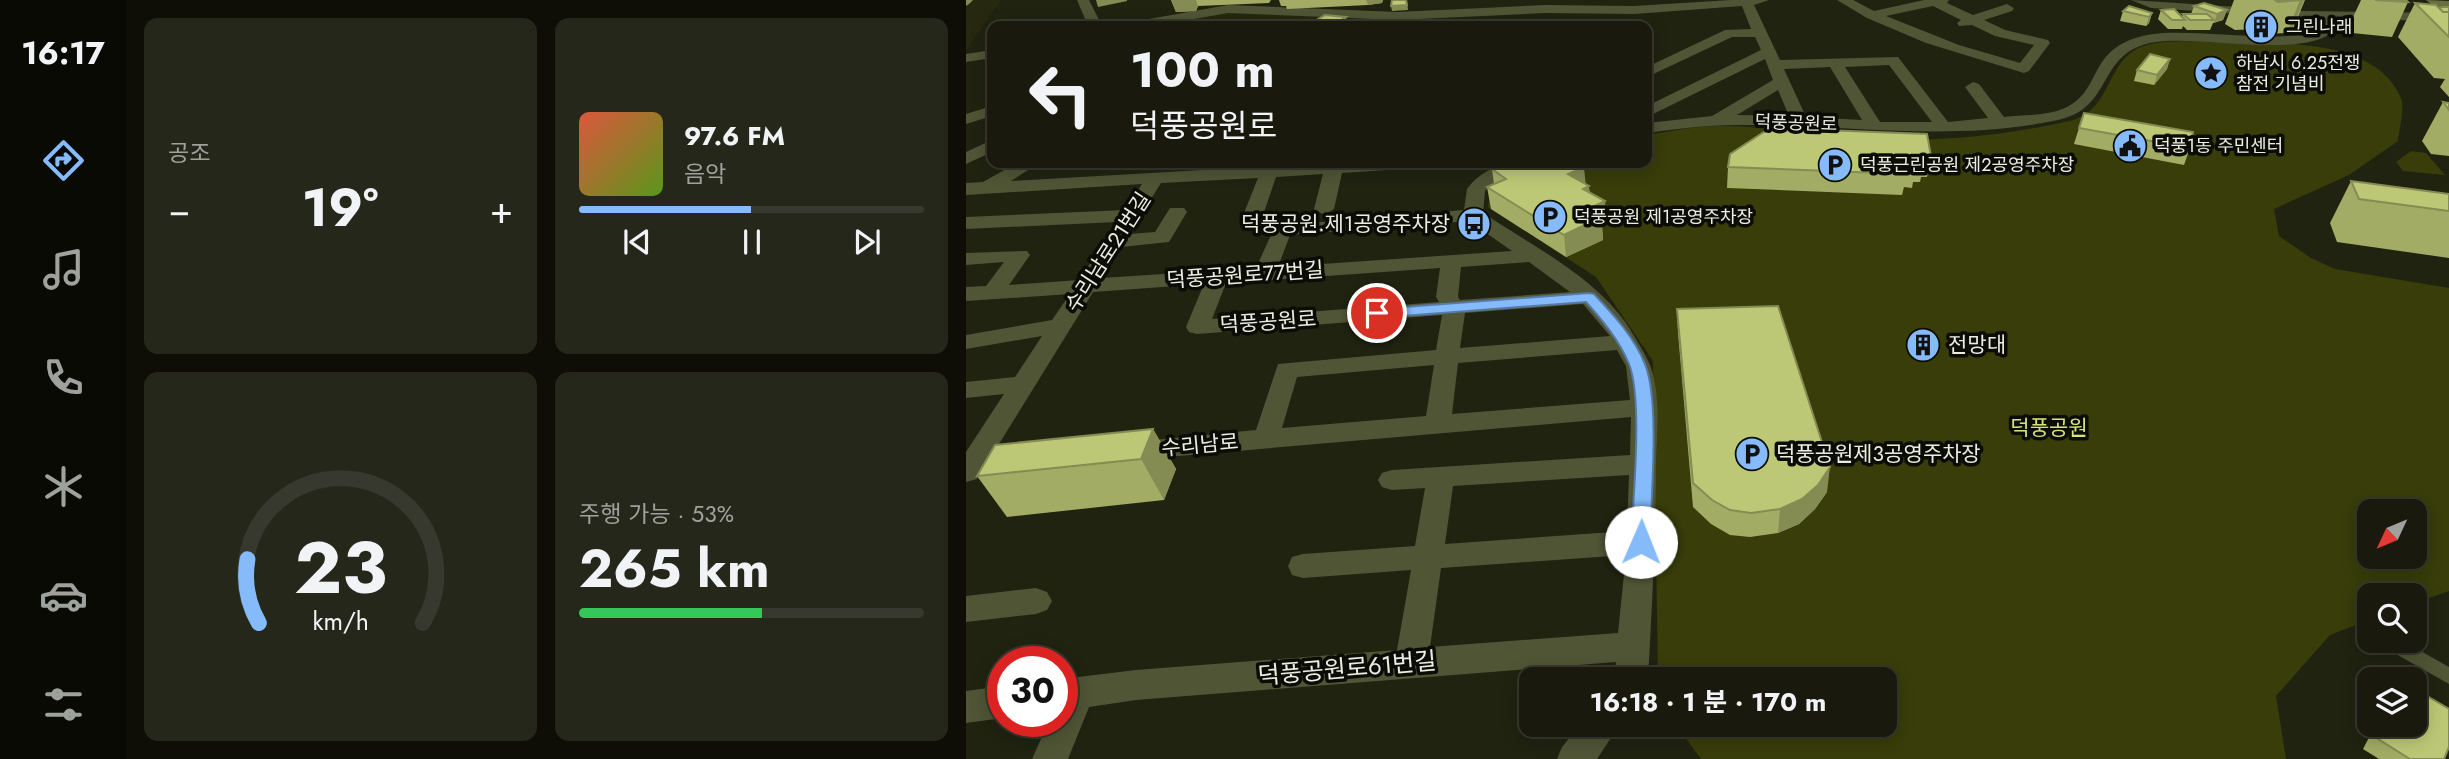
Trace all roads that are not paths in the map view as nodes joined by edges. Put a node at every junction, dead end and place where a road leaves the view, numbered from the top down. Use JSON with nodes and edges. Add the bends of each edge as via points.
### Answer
{"nodes":[{"id":1,"x":1083,"y":0,"type":"edge"},
{"id":2,"x":1843,"y":0,"type":"edge"},
{"id":3,"x":2137,"y":0,"type":"edge"},
{"id":4,"x":2435,"y":0,"type":"edge"},
{"id":5,"x":1935,"y":1,"type":"edge"},
{"id":6,"x":1755,"y":2,"type":"edge"},
{"id":7,"x":1546,"y":4,"type":"edge"},
{"id":8,"x":1665,"y":4,"type":"edge"},
{"id":9,"x":1576,"y":5,"type":"edge"},
{"id":10,"x":1476,"y":6,"type":"edge"},
{"id":11,"x":2007,"y":8,"type":"dead end"},
{"id":12,"x":2449,"y":9,"type":"edge"},
{"id":13,"x":1646,"y":10,"type":"junction"},
{"id":14,"x":1872,"y":15,"type":"junction"},
{"id":15,"x":2320,"y":15,"type":"junction"},
{"id":16,"x":2449,"y":17,"type":"edge"},
{"id":17,"x":1401,"y":18,"type":"junction"},
{"id":18,"x":1093,"y":21,"type":"edge"},
{"id":19,"x":1146,"y":21,"type":"edge"},
{"id":20,"x":1392,"y":21,"type":"edge"},
{"id":21,"x":1408,"y":21,"type":"edge"},
{"id":22,"x":1645,"y":21,"type":"edge"},
{"id":23,"x":1974,"y":21,"type":"junction"},
{"id":24,"x":1993,"y":30,"type":"junction"},
{"id":25,"x":1760,"y":33,"type":"junction"},
{"id":26,"x":1916,"y":34,"type":"junction"},
{"id":27,"x":1945,"y":45,"type":"junction"},
{"id":28,"x":987,"y":55,"type":"edge"},
{"id":29,"x":966,"y":58,"type":"edge"},
{"id":30,"x":1772,"y":58,"type":"junction"},
{"id":31,"x":1835,"y":63,"type":"junction"},
{"id":32,"x":1652,"y":72,"type":"edge"},
{"id":33,"x":1782,"y":81,"type":"junction"},
{"id":34,"x":1973,"y":87,"type":"dead end"},
{"id":35,"x":1652,"y":110,"type":"edge"},
{"id":36,"x":987,"y":113,"type":"edge"},
{"id":37,"x":1652,"y":114,"type":"edge"},
{"id":38,"x":966,"y":119,"type":"edge"},
{"id":39,"x":1718,"y":120,"type":"junction"},
{"id":40,"x":1999,"y":122,"type":"junction"},
{"id":41,"x":1672,"y":123,"type":"junction"},
{"id":42,"x":1800,"y":123,"type":"junction"},
{"id":43,"x":1874,"y":126,"type":"junction"},
{"id":44,"x":1652,"y":127,"type":"edge"},
{"id":45,"x":1944,"y":127,"type":"junction"},
{"id":46,"x":987,"y":148,"type":"edge"},
{"id":47,"x":966,"y":159,"type":"edge"},
{"id":48,"x":1021,"y":168,"type":"edge"},
{"id":49,"x":1087,"y":168,"type":"edge"},
{"id":50,"x":1312,"y":168,"type":"edge"},
{"id":51,"x":1334,"y":168,"type":"edge"},
{"id":52,"x":1506,"y":168,"type":"edge"},
{"id":53,"x":1221,"y":169,"type":"edge"},
{"id":54,"x":1269,"y":172,"type":"junction"},
{"id":55,"x":1156,"y":178,"type":"junction"},
{"id":56,"x":1060,"y":184,"type":"junction"},
{"id":57,"x":966,"y":188,"type":"edge"},
{"id":58,"x":986,"y":188,"type":"junction"},
{"id":59,"x":1324,"y":209,"type":"dead end"},
{"id":60,"x":1177,"y":212,"type":"dead end"},
{"id":61,"x":1133,"y":215,"type":"junction"},
{"id":62,"x":1474,"y":215,"type":"junction"},
{"id":63,"x":1252,"y":218,"type":"dead end"},
{"id":64,"x":966,"y":223,"type":"edge"},
{"id":65,"x":1116,"y":241,"type":"junction"},
{"id":66,"x":1531,"y":256,"type":"junction"},
{"id":67,"x":966,"y":259,"type":"edge"},
{"id":68,"x":1451,"y":260,"type":"junction"},
{"id":69,"x":1265,"y":273,"type":"junction"},
{"id":70,"x":1218,"y":277,"type":"junction"},
{"id":71,"x":1086,"y":288,"type":"junction"},
{"id":72,"x":992,"y":293,"type":"junction"},
{"id":73,"x":966,"y":294,"type":"edge"},
{"id":74,"x":1589,"y":298,"type":"junction"},
{"id":75,"x":1454,"y":308,"type":"junction"},
{"id":76,"x":1061,"y":326,"type":"junction"},
{"id":77,"x":966,"y":342,"type":"edge"},
{"id":78,"x":1625,"y":342,"type":"junction"},
{"id":79,"x":1447,"y":358,"type":"junction"},
{"id":80,"x":1025,"y":384,"type":"junction"},
{"id":81,"x":966,"y":390,"type":"edge"},
{"id":82,"x":1644,"y":407,"type":"junction"},
{"id":83,"x":1438,"y":424,"type":"junction"},
{"id":84,"x":1266,"y":439,"type":"junction"},
{"id":85,"x":1106,"y":453,"type":"edge"},
{"id":86,"x":1039,"y":458,"type":"edge"},
{"id":87,"x":1643,"y":464,"type":"junction"},
{"id":88,"x":968,"y":467,"type":"edge"},
{"id":89,"x":1441,"y":477,"type":"junction"},
{"id":90,"x":1391,"y":480,"type":"dead end"},
{"id":91,"x":1641,"y":542,"type":"junction"},
{"id":92,"x":1429,"y":556,"type":"junction"},
{"id":93,"x":1303,"y":566,"type":"dead end"},
{"id":94,"x":1036,"y":601,"type":"dead end"},
{"id":95,"x":966,"y":608,"type":"edge"},
{"id":96,"x":1633,"y":646,"type":"junction"},
{"id":97,"x":2409,"y":653,"type":"edge"},
{"id":98,"x":1411,"y":662,"type":"junction"},
{"id":99,"x":1632,"y":667,"type":"edge"},
{"id":100,"x":2449,"y":676,"type":"edge"},
{"id":101,"x":1078,"y":693,"type":"edge"},
{"id":102,"x":987,"y":704,"type":"edge"},
{"id":103,"x":966,"y":707,"type":"edge"},
{"id":104,"x":1057,"y":737,"type":"edge"},
{"id":105,"x":1592,"y":737,"type":"edge"},
{"id":106,"x":1050,"y":759,"type":"edge"},
{"id":107,"x":1574,"y":759,"type":"edge"}],
"edges":[{"from":1,"to":18,"type":"street"},
{"from":2,"to":14,"type":"street"},
{"from":3,"to":15,"type":"street"},
{"from":4,"to":12,"type":"main road"},
{"from":5,"to":14,"type":"street"},
{"from":5,"to":23,"type":"street"},
{"from":6,"to":8,"type":"street"},
{"from":6,"to":25,"type":"street"},
{"from":7,"to":9,"type":"street"},
{"from":7,"to":10,"type":"street"},
{"from":8,"to":13,"type":"street"},
{"from":9,"to":13,"type":"street"},
{"from":10,"to":17,"type":"street"},
{"from":11,"to":23,"type":"street"},
{"from":13,"to":22,"type":"street"},
{"from":14,"to":26,"type":"street"},
{"from":15,"to":16,"type":"street"},
{"from":15,"to":40,"type":"street","name":"덕풍공원로","via":[[2329,28],[2315,37],[2297,40],[2198,36],[2144,40],[2111,55],[2075,109],[2055,116]]},
{"from":17,"to":19,"type":"street","via":[[1238,8],[1163,15]]},
{"from":17,"to":20,"type":"street"},
{"from":17,"to":21,"type":"street"},
{"from":23,"to":24,"type":"street"},
{"from":23,"to":26,"type":"street"},
{"from":24,"to":27,"type":"street"},
{"from":24,"to":27,"type":"street","via":[[2043,43],[2024,68]]},
{"from":25,"to":30,"type":"street"},
{"from":25,"to":32,"type":"street","via":[[1730,33]]},
{"from":26,"to":27,"type":"street"},
{"from":28,"to":29,"type":"street"},
{"from":30,"to":31,"type":"street"},
{"from":30,"to":33,"type":"street"},
{"from":30,"to":35,"type":"street"},
{"from":31,"to":43,"type":"street","name":"덕풍공원로"},
{"from":31,"to":45,"type":"street","via":[[1893,60]]},
{"from":33,"to":39,"type":"street","name":"덕풍공원로"},
{"from":33,"to":42,"type":"street"},
{"from":34,"to":40,"type":"street"},
{"from":36,"to":38,"type":"street"},
{"from":37,"to":41,"type":"street"},
{"from":39,"to":41,"type":"street","name":"덕풍공원로"},
{"from":39,"to":42,"type":"street","name":"덕풍공원로"},
{"from":40,"to":45,"type":"street","name":"덕풍공원로"},
{"from":41,"to":44,"type":"street","name":"덕풍공원로"},
{"from":42,"to":43,"type":"street","name":"덕풍공원로"},
{"from":43,"to":45,"type":"street","name":"덕풍공원로"},
{"from":46,"to":47,"type":"street"},
{"from":48,"to":58,"type":"street"},
{"from":49,"to":56,"type":"street"},
{"from":50,"to":54,"type":"street"},
{"from":51,"to":59,"type":"street"},
{"from":52,"to":62,"type":"street","via":[[1476,189]]},
{"from":53,"to":54,"type":"street"},
{"from":53,"to":55,"type":"street"},
{"from":54,"to":63,"type":"street"},
{"from":55,"to":56,"type":"street"},
{"from":55,"to":61,"type":"street","name":"수리남로21번길"},
{"from":56,"to":58,"type":"street"},
{"from":57,"to":58,"type":"street"},
{"from":60,"to":65,"type":"street","via":[[1162,238]]},
{"from":61,"to":64,"type":"street"},
{"from":61,"to":65,"type":"street","name":"수리남로21번길"},
{"from":62,"to":66,"type":"street"},
{"from":62,"to":69,"type":"street","via":[[1282,230]]},
{"from":65,"to":71,"type":"street","name":"수리남로21번길"},
{"from":66,"to":68,"type":"street","name":"덕풍공원로77번길"},
{"from":66,"to":74,"type":"street"},
{"from":67,"to":72,"type":"street","via":[[1020,255]]},
{"from":68,"to":69,"type":"street","name":"덕풍공원로77번길"},
{"from":68,"to":75,"type":"street","via":[[1447,297]]},
{"from":69,"to":70,"type":"street","name":"덕풍공원로77번길"},
{"from":70,"to":71,"type":"street","name":"덕풍공원로77번길"},
{"from":70,"to":75,"type":"street","name":"덕풍공원로","via":[[1198,327]]},
{"from":71,"to":72,"type":"street","name":"덕풍공원로77번길"},
{"from":71,"to":76,"type":"street","name":"수리남로21번길"},
{"from":72,"to":73,"type":"street","name":"덕풍공원로77번길"},
{"from":74,"to":75,"type":"street","name":"덕풍공원로"},
{"from":74,"to":78,"type":"street"},
{"from":75,"to":79,"type":"street"},
{"from":76,"to":77,"type":"street","name":"수리남로21번길"},
{"from":76,"to":80,"type":"street","name":"수리남로21번길"},
{"from":78,"to":79,"type":"street"},
{"from":78,"to":82,"type":"street","via":[[1638,366]]},
{"from":79,"to":83,"type":"street"},
{"from":79,"to":84,"type":"street","name":"수리남로","via":[[1287,370]]},
{"from":80,"to":81,"type":"street"},
{"from":80,"to":88,"type":"street","name":"수리남로21번길"},
{"from":82,"to":83,"type":"street","name":"수리남로"},
{"from":82,"to":87,"type":"street"},
{"from":83,"to":84,"type":"street","name":"수리남로"},
{"from":84,"to":85,"type":"street","name":"수리남로"},
{"from":86,"to":88,"type":"street"},
{"from":87,"to":89,"type":"street"},
{"from":87,"to":91,"type":"street"},
{"from":89,"to":90,"type":"street"},
{"from":89,"to":92,"type":"street"},
{"from":91,"to":92,"type":"street"},
{"from":91,"to":96,"type":"street"},
{"from":92,"to":93,"type":"street"},
{"from":92,"to":98,"type":"street"},
{"from":94,"to":95,"type":"street"},
{"from":96,"to":98,"type":"street","name":"덕풍공원로61번길"},
{"from":96,"to":99,"type":"street"},
{"from":97,"to":100,"type":"lane"},
{"from":98,"to":101,"type":"street","name":"덕풍공원로61번길"},
{"from":102,"to":103,"type":"street"},
{"from":104,"to":106,"type":"street"},
{"from":105,"to":107,"type":"street"}]}
